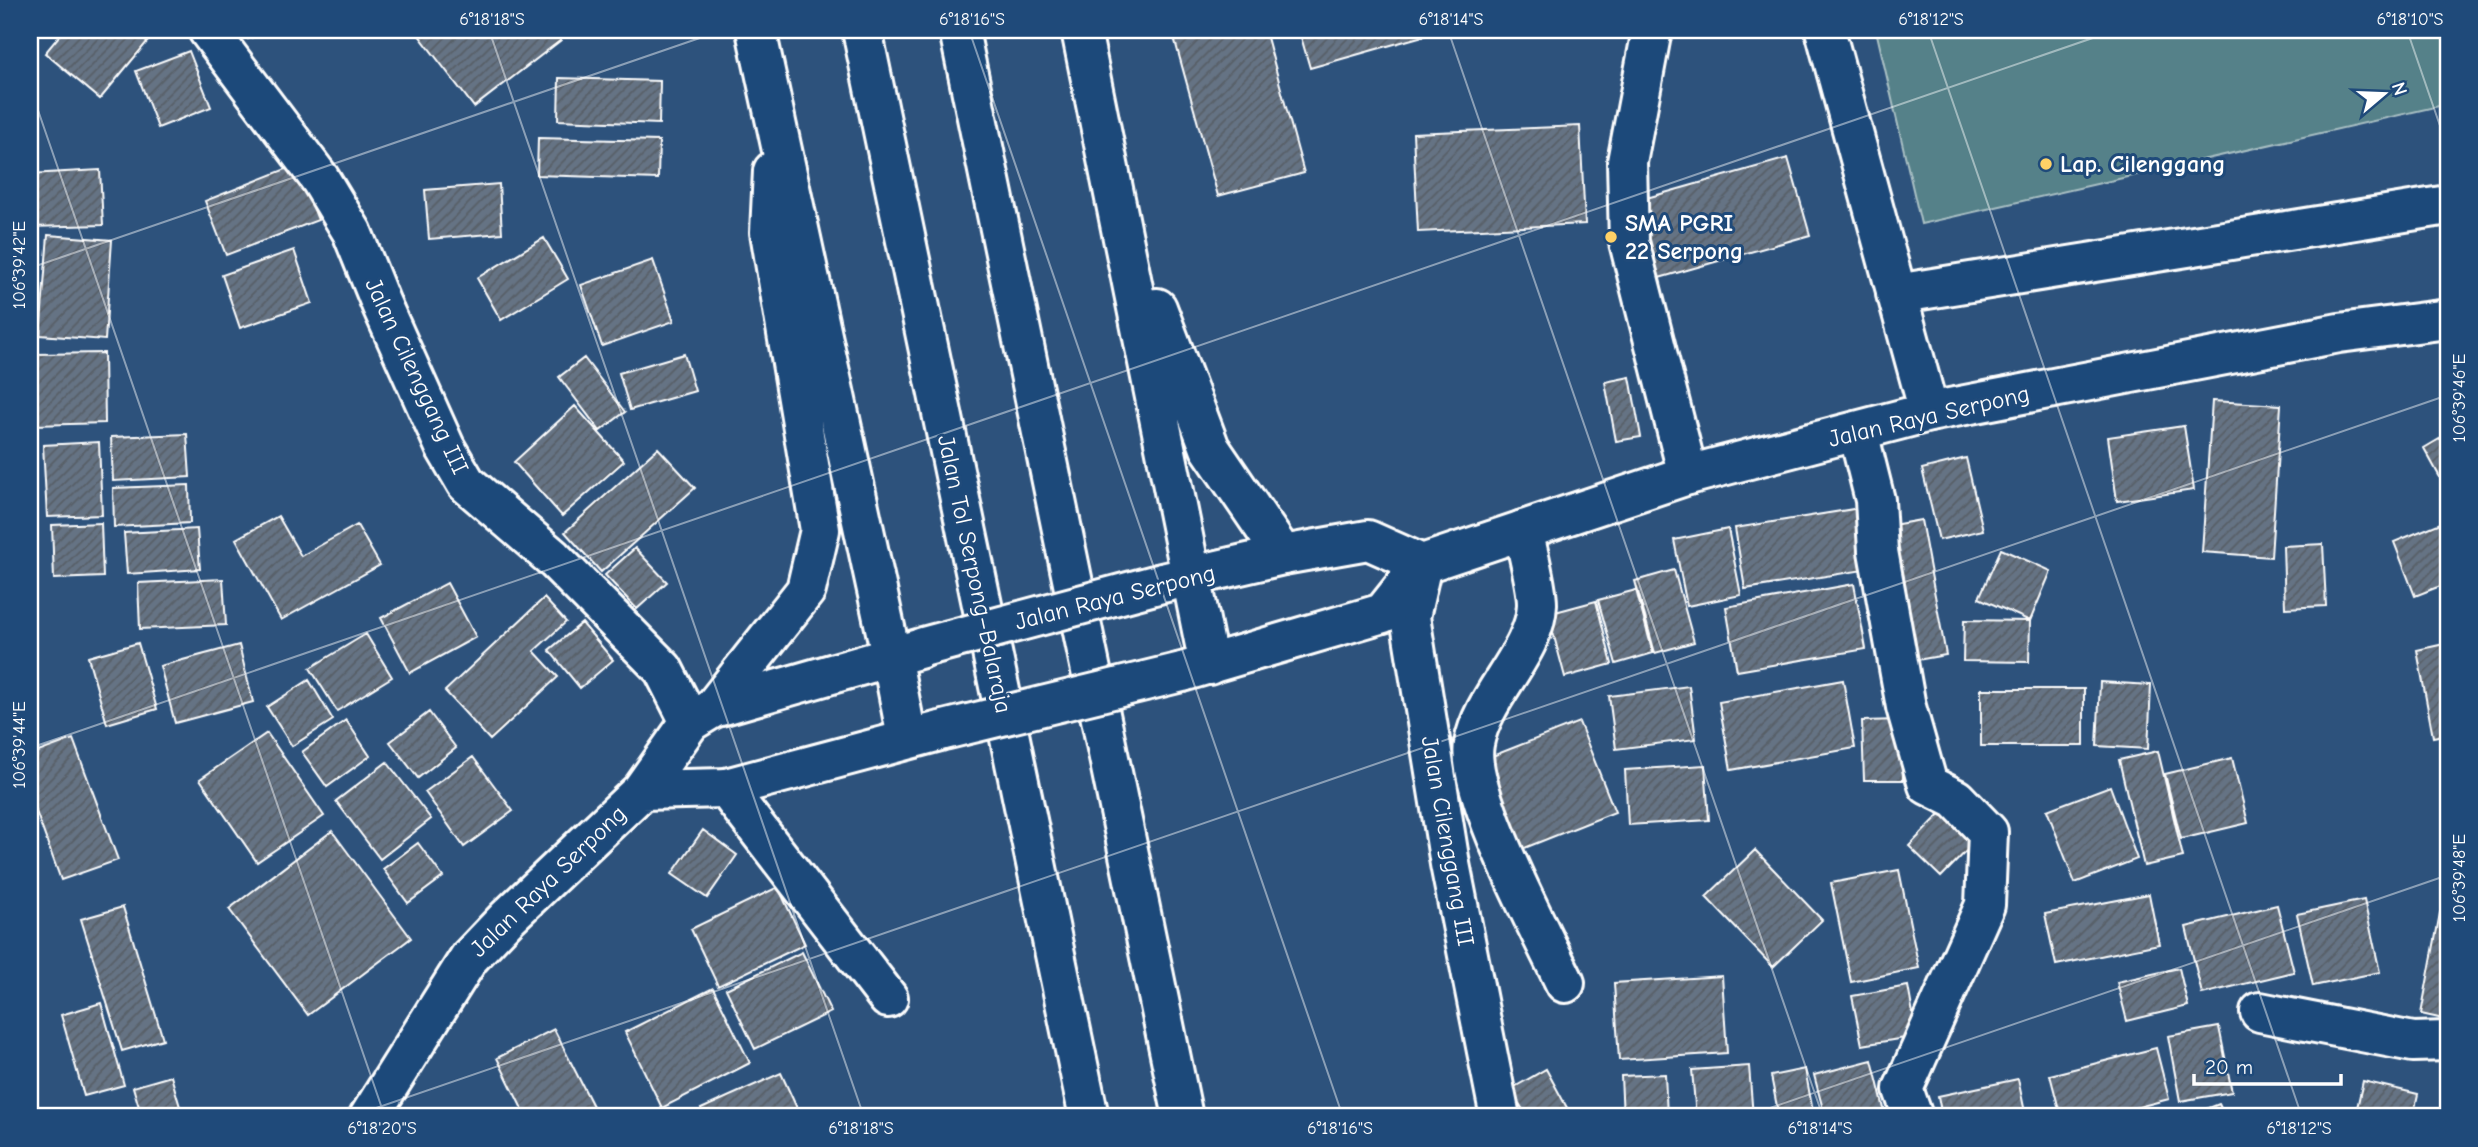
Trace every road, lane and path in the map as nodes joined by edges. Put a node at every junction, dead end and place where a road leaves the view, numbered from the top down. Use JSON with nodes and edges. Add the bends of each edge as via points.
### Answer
{"nodes":[{"id":1,"x":208,"y":30,"type":"edge"},
{"id":2,"x":756,"y":30,"type":"edge"},
{"id":3,"x":862,"y":30,"type":"edge"},
{"id":4,"x":959,"y":30,"type":"edge"},
{"id":5,"x":1081,"y":30,"type":"edge"},
{"id":6,"x":1652,"y":30,"type":"edge"},
{"id":7,"x":1825,"y":30,"type":"edge"},
{"id":8,"x":775,"y":117,"type":"junction"},
{"id":9,"x":2448,"y":205,"type":"edge"},
{"id":10,"x":1119,"y":208,"type":"junction"},
{"id":11,"x":1896,"y":294,"type":"junction"},
{"id":12,"x":2448,"y":319,"type":"edge"},
{"id":13,"x":1929,"y":412,"type":"junction"},
{"id":14,"x":1858,"y":432,"type":"junction"},
{"id":15,"x":1688,"y":475,"type":"junction"},
{"id":16,"x":1523,"y":530,"type":"junction"},
{"id":17,"x":1283,"y":555,"type":"junction"},
{"id":18,"x":1422,"y":564,"type":"junction"},
{"id":19,"x":1177,"y":580,"type":"junction"},
{"id":20,"x":907,"y":651,"type":"junction"},
{"id":21,"x":1196,"y":668,"type":"junction"},
{"id":22,"x":701,"y":715,"type":"junction"},
{"id":23,"x":907,"y":738,"type":"junction"},
{"id":24,"x":726,"y":788,"type":"junction"},
{"id":25,"x":642,"y":790,"type":"junction"},
{"id":26,"x":1565,"y":982,"type":"dead end"},
{"id":27,"x":888,"y":998,"type":"dead end"},
{"id":28,"x":2260,"y":1012,"type":"dead end"},
{"id":29,"x":2448,"y":1041,"type":"edge"},
{"id":30,"x":369,"y":1117,"type":"edge"},
{"id":31,"x":1089,"y":1117,"type":"edge"},
{"id":32,"x":1184,"y":1117,"type":"edge"},
{"id":33,"x":1500,"y":1117,"type":"edge"},
{"id":34,"x":1913,"y":1117,"type":"edge"}],
"edges":[{"from":1,"to":22,"type":"main road","name":"Jalan Cilenggang III","via":[[320,179],[352,232],[445,447],[466,483],[553,558],[663,669]]},
{"from":2,"to":8,"type":"main road"},
{"from":3,"to":31,"type":"main road","name":"Jalan Tol Serpong–Balaraja"},
{"from":4,"to":32,"type":"main road"},
{"from":5,"to":10,"type":"main road"},
{"from":6,"to":15,"type":"main road","via":[[1626,162],[1629,242]]},
{"from":7,"to":11,"type":"main road"},
{"from":8,"to":20,"type":"main road"},
{"from":8,"to":22,"type":"main road","via":[[770,232],[820,530],[806,590]]},
{"from":9,"to":11,"type":"main road"},
{"from":10,"to":17,"type":"main road","via":[[1210,448]]},
{"from":10,"to":19,"type":"main road"},
{"from":11,"to":13,"type":"main road"},
{"from":12,"to":13,"type":"main road","name":"Jalan Raya Serpong","via":[[2339,334]]},
{"from":13,"to":14,"type":"main road","name":"Jalan Raya Serpong"},
{"from":14,"to":15,"type":"main road","name":"Jalan Raya Serpong"},
{"from":14,"to":34,"type":"main road","via":[[1875,500],[1878,551],[1906,707],[1928,785],[1956,799],[1987,832],[1985,905],[1903,1089]]},
{"from":15,"to":16,"type":"main road","name":"Jalan Raya Serpong"},
{"from":16,"to":18,"type":"main road","name":"Jalan Raya Serpong"},
{"from":16,"to":26,"type":"main road","via":[[1537,604],[1531,631],[1489,704],[1473,745],[1474,772],[1491,824]]},
{"from":17,"to":18,"type":"main road","name":"Jalan Raya Serpong","via":[[1368,540]]},
{"from":17,"to":19,"type":"main road","name":"Jalan Raya Serpong"},
{"from":18,"to":21,"type":"main road","name":"Jalan Raya Serpong","via":[[1383,612]]},
{"from":18,"to":33,"type":"main road","name":"Jalan Cilenggang III","via":[[1410,617],[1450,864]]},
{"from":19,"to":20,"type":"main road","name":"Jalan Raya Serpong","bridge":true},
{"from":19,"to":21,"type":"main road"},
{"from":20,"to":22,"type":"main road","name":"Jalan Raya Serpong"},
{"from":20,"to":23,"type":"main road"},
{"from":21,"to":23,"type":"main road","name":"Jalan Raya Serpong","bridge":true},
{"from":22,"to":25,"type":"main road","name":"Jalan Raya Serpong"},
{"from":23,"to":24,"type":"main road","name":"Jalan Raya Serpong"},
{"from":24,"to":25,"type":"main road","name":"Jalan Raya Serpong"},
{"from":24,"to":27,"type":"main road"},
{"from":25,"to":30,"type":"main road","name":"Jalan Raya Serpong","via":[[469,957]]},
{"from":28,"to":29,"type":"main road","via":[[2413,1042]]}]}
